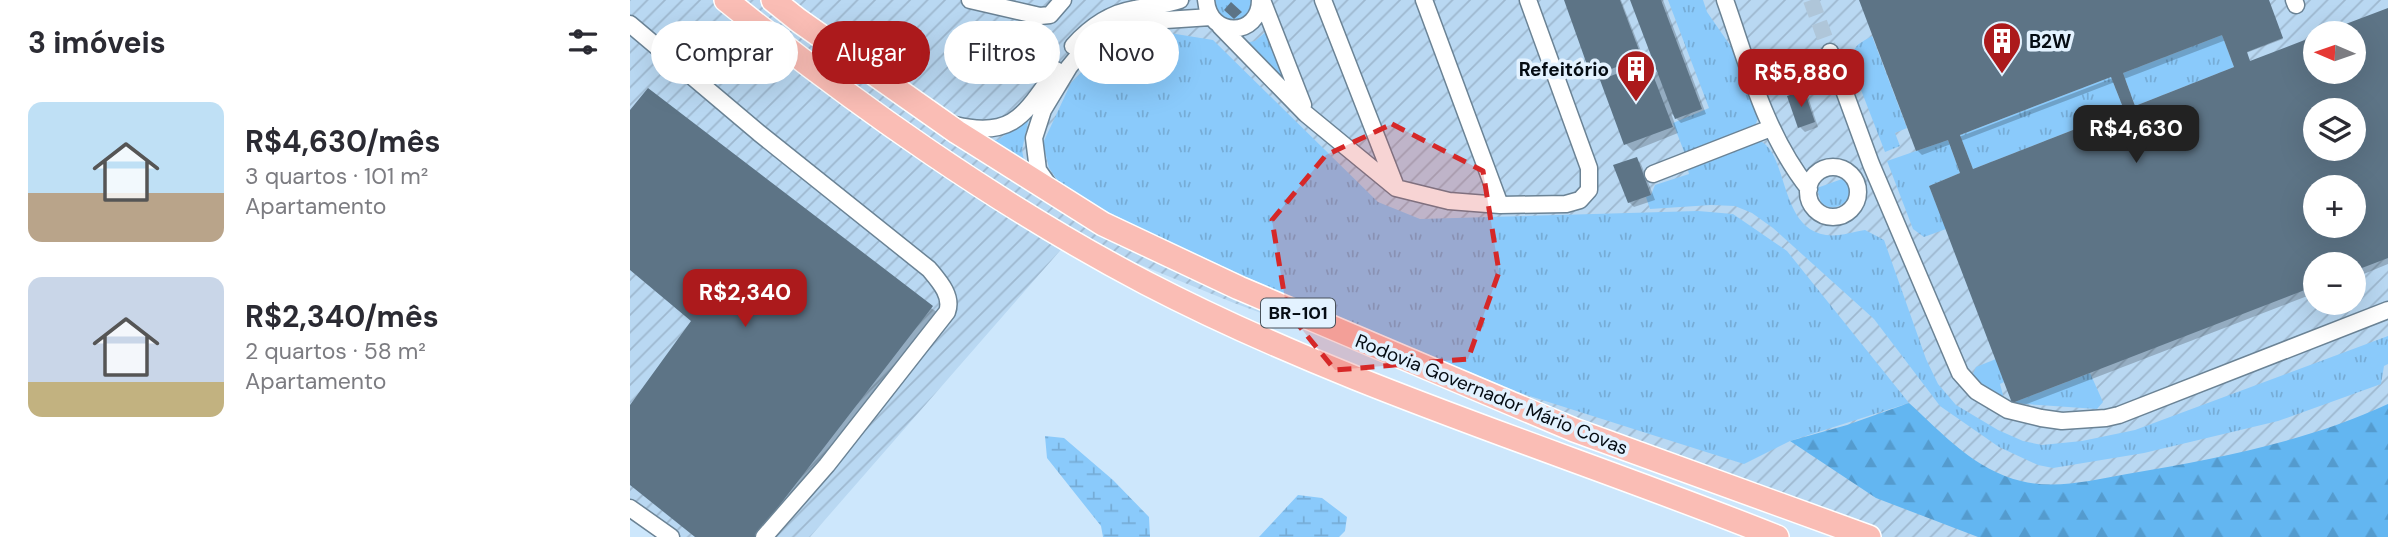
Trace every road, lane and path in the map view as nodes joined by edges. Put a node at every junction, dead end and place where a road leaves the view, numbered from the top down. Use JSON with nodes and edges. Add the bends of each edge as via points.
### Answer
{"nodes":[{"id":1,"x":726,"y":0,"type":"edge"},
{"id":2,"x":773,"y":0,"type":"edge"},
{"id":3,"x":970,"y":0,"type":"edge"},
{"id":4,"x":1063,"y":0,"type":"edge"},
{"id":5,"x":1180,"y":0,"type":"edge"},
{"id":6,"x":1206,"y":0,"type":"edge"},
{"id":7,"x":1261,"y":0,"type":"edge"},
{"id":8,"x":1324,"y":0,"type":"edge"},
{"id":9,"x":1424,"y":0,"type":"edge"},
{"id":10,"x":1528,"y":0,"type":"edge"},
{"id":11,"x":1725,"y":0,"type":"edge"},
{"id":12,"x":1216,"y":22,"type":"junction"},
{"id":13,"x":630,"y":24,"type":"edge"},
{"id":14,"x":1830,"y":52,"type":"tunnel mouth"},
{"id":15,"x":1306,"y":114,"type":"junction"},
{"id":16,"x":943,"y":122,"type":"junction"},
{"id":17,"x":1771,"y":128,"type":"junction"},
{"id":18,"x":1653,"y":174,"type":"dead end"},
{"id":19,"x":1877,"y":179,"type":"junction"},
{"id":20,"x":1857,"y":185,"type":"junction"},
{"id":21,"x":1396,"y":188,"type":"junction"},
{"id":22,"x":1809,"y":189,"type":"junction"},
{"id":23,"x":1056,"y":195,"type":"junction"},
{"id":24,"x":1500,"y":205,"type":"junction"},
{"id":25,"x":2388,"y":310,"type":"edge"},
{"id":26,"x":630,"y":508,"type":"edge"},
{"id":27,"x":671,"y":537,"type":"edge"},
{"id":28,"x":764,"y":537,"type":"edge"},
{"id":29,"x":1777,"y":537,"type":"edge"},
{"id":30,"x":1869,"y":537,"type":"edge"}],
"edges":[{"from":1,"to":29,"type":"highway","name":"Rodovia Governador Mário Covas","number":"BR-101","via":[[957,169],[1145,282],[1418,403]]},
{"from":2,"to":16,"type":"highway","name":"Rodovia Governador Mário Covas","number":"BR-101"},
{"from":3,"to":4,"type":"lane","via":[[1040,16],[1050,15]]},
{"from":5,"to":16,"type":"lane","via":[[1131,9],[1090,29],[1020,118],[1007,125],[974,130]]},
{"from":6,"to":12,"type":"lane"},
{"from":7,"to":12,"type":"lane","via":[[1258,13],[1245,26],[1236,29]]},
{"from":7,"to":15,"type":"lane"},
{"from":8,"to":21,"type":"lane"},
{"from":9,"to":24,"type":"lane"},
{"from":10,"to":24,"type":"lane","via":[[1586,159],[1589,190],[1580,200],[1566,204]]},
{"from":11,"to":17,"type":"lane"},
{"from":12,"to":15,"type":"lane"},
{"from":12,"to":23,"type":"lane","via":[[1152,20],[1121,25],[1077,55],[1042,110],[1034,138],[1038,170]]},
{"from":13,"to":28,"type":"lane","via":[[929,269],[949,301],[947,312]]},
{"from":14,"to":19,"type":"lane"},
{"from":15,"to":21,"type":"lane"},
{"from":16,"to":23,"type":"highway","name":"Rodovia Governador Mário Covas","number":"BR-101"},
{"from":17,"to":18,"type":"lane"},
{"from":17,"to":22,"type":"lane"},
{"from":19,"to":20,"type":"lane"},
{"from":19,"to":25,"type":"lane","via":[[1960,373],[1976,390],[2013,411],[2063,421],[2119,415]]},
{"from":20,"to":22,"type":"lane","via":[[1846,170],[1827,167],[1812,179]]},
{"from":20,"to":22,"type":"lane","via":[[1858,195],[1849,212],[1830,217],[1814,207]]},
{"from":21,"to":24,"type":"lane","via":[[1449,201]]},
{"from":23,"to":30,"type":"highway","name":"Rodovia Governador Mário Covas","number":"BR-101","via":[[1103,224],[1239,288],[1522,408]]},
{"from":26,"to":27,"type":"lane"}]}
